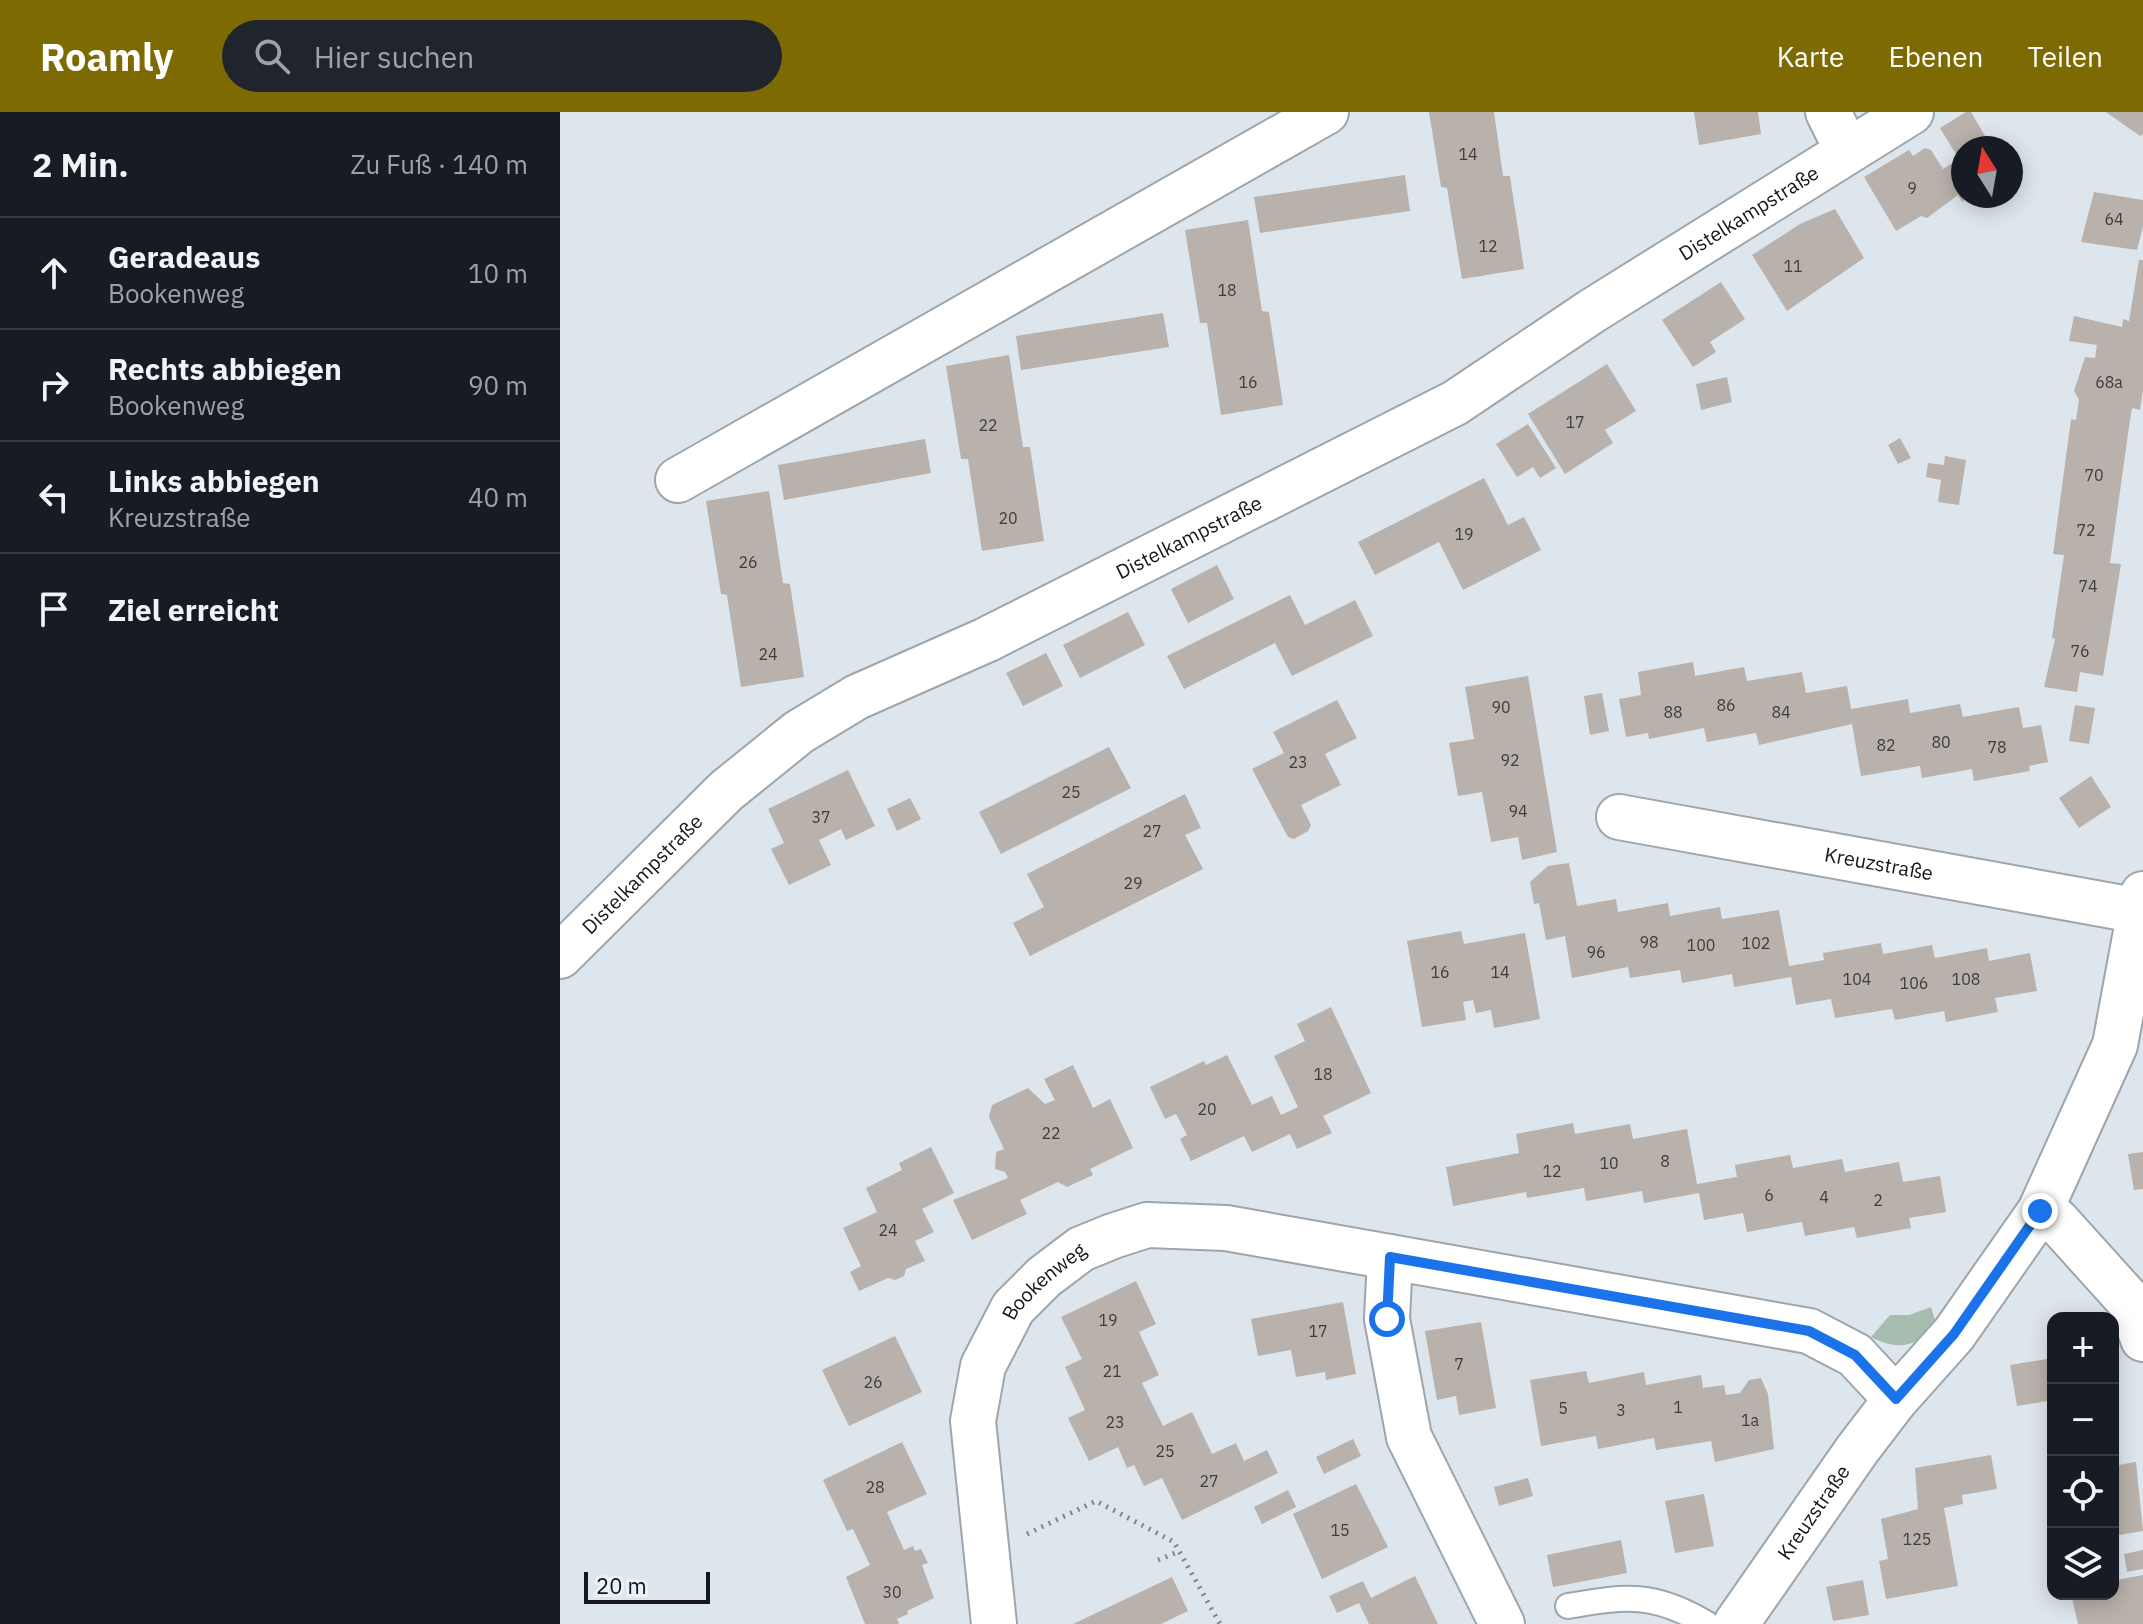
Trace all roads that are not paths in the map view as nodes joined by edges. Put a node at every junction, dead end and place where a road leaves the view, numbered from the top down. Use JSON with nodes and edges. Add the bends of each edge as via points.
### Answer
{"nodes":[{"id":1,"x":1326,"y":112,"type":"edge"},
{"id":2,"x":1911,"y":112,"type":"edge"},
{"id":3,"x":1837,"y":131,"type":"edge"},
{"id":4,"x":678,"y":480,"type":"dead end"},
{"id":5,"x":1619,"y":817,"type":"dead end"},
{"id":6,"x":2141,"y":902,"type":"edge"},
{"id":7,"x":560,"y":956,"type":"edge"},
{"id":8,"x":2040,"y":1211,"type":"junction"},
{"id":9,"x":1390,"y":1257,"type":"junction"},
{"id":10,"x":2143,"y":1339,"type":"edge"},
{"id":11,"x":1896,"y":1399,"type":"junction"},
{"id":12,"x":1568,"y":1606,"type":"dead end"},
{"id":13,"x":994,"y":1624,"type":"edge"},
{"id":14,"x":1502,"y":1624,"type":"edge"},
{"id":15,"x":1707,"y":1624,"type":"edge"},
{"id":16,"x":1736,"y":1624,"type":"edge"}],
"edges":[{"from":1,"to":4,"type":"street"},
{"from":2,"to":3,"type":"street","name":"Distelkampstraße"},
{"from":3,"to":7,"type":"street","name":"Distelkampstraße","via":[[1455,403],[986,640],[857,697],[799,732],[726,791]]},
{"from":5,"to":6,"type":"street","name":"Kreuzstraße"},
{"from":6,"to":8,"type":"street","name":"Kreuzstraße","via":[[2115,1045]]},
{"from":8,"to":10,"type":"street","via":[[2057,1221],[2130,1302]]},
{"from":8,"to":11,"type":"street","name":"Kreuzstraße","via":[[1954,1334]]},
{"from":9,"to":11,"type":"street","name":"Bookenweg","via":[[1809,1331],[1855,1355]]},
{"from":9,"to":13,"type":"street","name":"Bookenweg","via":[[1226,1228],[1147,1225],[1081,1249],[1044,1277],[1013,1308],[983,1366],[973,1421]]},
{"from":9,"to":14,"type":"street","via":[[1387,1319],[1409,1437]]},
{"from":11,"to":16,"type":"street","name":"Kreuzstraße"},
{"from":12,"to":15,"type":"lane","via":[[1627,1596],[1654,1599]]}]}
